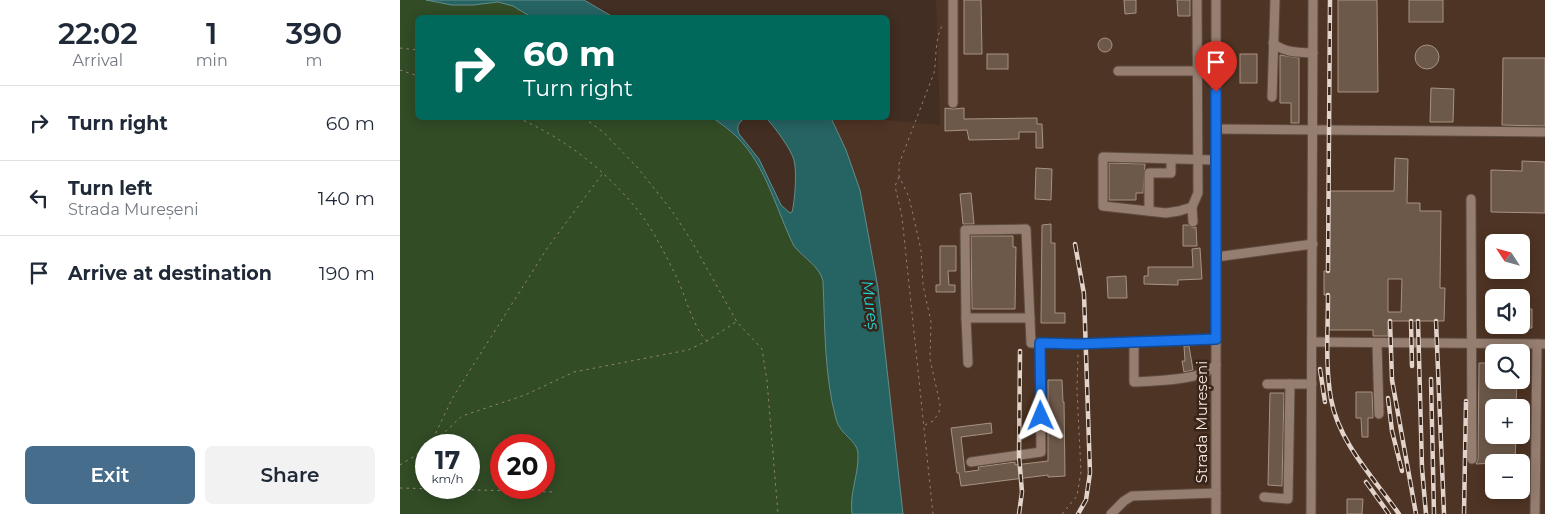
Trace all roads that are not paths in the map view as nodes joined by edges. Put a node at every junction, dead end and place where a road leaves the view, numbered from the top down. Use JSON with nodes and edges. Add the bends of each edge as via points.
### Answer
{"nodes":[{"id":1,"x":953,"y":0,"type":"edge"},
{"id":2,"x":1197,"y":0,"type":"edge"},
{"id":3,"x":1216,"y":0,"type":"edge"},
{"id":4,"x":1274,"y":0,"type":"edge"},
{"id":5,"x":1313,"y":0,"type":"edge"},
{"id":6,"x":1273,"y":43,"type":"junction"},
{"id":7,"x":1313,"y":53,"type":"junction"},
{"id":8,"x":1118,"y":71,"type":"dead end"},
{"id":9,"x":1197,"y":71,"type":"junction"},
{"id":10,"x":1272,"y":96,"type":"dead end"},
{"id":11,"x":953,"y":103,"type":"dead end"},
{"id":12,"x":1216,"y":129,"type":"junction"},
{"id":13,"x":1313,"y":130,"type":"junction"},
{"id":14,"x":1545,"y":132,"type":"edge"},
{"id":15,"x":1171,"y":160,"type":"junction"},
{"id":16,"x":1215,"y":160,"type":"junction"},
{"id":17,"x":1197,"y":161,"type":"junction"},
{"id":18,"x":1471,"y":198,"type":"dead end"},
{"id":19,"x":1192,"y":207,"type":"junction"},
{"id":20,"x":1149,"y":212,"type":"junction"},
{"id":21,"x":1193,"y":222,"type":"dead end"},
{"id":22,"x":1313,"y":244,"type":"junction"},
{"id":23,"x":1216,"y":258,"type":"junction"},
{"id":24,"x":966,"y":318,"type":"junction"},
{"id":25,"x":1030,"y":318,"type":"junction"},
{"id":26,"x":1216,"y":339,"type":"junction"},
{"id":27,"x":1134,"y":342,"type":"junction"},
{"id":28,"x":1312,"y":342,"type":"junction"},
{"id":29,"x":1377,"y":342,"type":"junction"},
{"id":30,"x":1040,"y":343,"type":"junction"},
{"id":31,"x":1472,"y":344,"type":"junction"},
{"id":32,"x":1541,"y":344,"type":"edge"},
{"id":33,"x":968,"y":363,"type":"dead end"},
{"id":34,"x":1216,"y":365,"type":"junction"},
{"id":35,"x":1267,"y":384,"type":"dead end"},
{"id":36,"x":1290,"y":384,"type":"junction"},
{"id":37,"x":1312,"y":384,"type":"junction"},
{"id":38,"x":1379,"y":414,"type":"dead end"},
{"id":39,"x":1472,"y":459,"type":"dead end"},
{"id":40,"x":971,"y":462,"type":"dead end"},
{"id":41,"x":1216,"y":493,"type":"junction"},
{"id":42,"x":1264,"y":497,"type":"dead end"},
{"id":43,"x":1111,"y":514,"type":"edge"},
{"id":44,"x":1216,"y":514,"type":"edge"},
{"id":45,"x":1311,"y":514,"type":"edge"},
{"id":46,"x":1535,"y":514,"type":"edge"}],
"edges":[{"from":1,"to":11,"type":"street"},
{"from":2,"to":9,"type":"street"},
{"from":3,"to":12,"type":"street","name":"Strada Mureșeni"},
{"from":4,"to":6,"type":"street"},
{"from":5,"to":7,"type":"street"},
{"from":6,"to":7,"type":"street","via":[[1286,50]]},
{"from":6,"to":10,"type":"street"},
{"from":7,"to":13,"type":"street"},
{"from":8,"to":9,"type":"street"},
{"from":9,"to":17,"type":"street"},
{"from":12,"to":13,"type":"street"},
{"from":12,"to":16,"type":"street","name":"Strada Mureșeni"},
{"from":13,"to":14,"type":"street"},
{"from":13,"to":22,"type":"street"},
{"from":15,"to":17,"type":"street"},
{"from":15,"to":20,"type":"street","via":[[1171,173],[1149,173]]},
{"from":15,"to":20,"type":"street","via":[[1103,157],[1103,206]]},
{"from":16,"to":17,"type":"street"},
{"from":16,"to":23,"type":"street","name":"Strada Mureșeni"},
{"from":17,"to":19,"type":"street","via":[[1198,193]]},
{"from":18,"to":31,"type":"street"},
{"from":19,"to":20,"type":"street","via":[[1179,212]]},
{"from":19,"to":21,"type":"street"},
{"from":22,"to":23,"type":"street"},
{"from":22,"to":28,"type":"street"},
{"from":23,"to":26,"type":"street","name":"Strada Mureșeni"},
{"from":24,"to":25,"type":"street"},
{"from":24,"to":25,"type":"street","via":[[965,230],[1026,228]]},
{"from":24,"to":33,"type":"street"},
{"from":25,"to":30,"type":"street","via":[[1031,343]]},
{"from":26,"to":27,"type":"street"},
{"from":26,"to":34,"type":"street","name":"Strada Mureșeni"},
{"from":27,"to":30,"type":"street"},
{"from":27,"to":34,"type":"street","via":[[1134,382],[1196,375]]},
{"from":28,"to":29,"type":"street"},
{"from":28,"to":37,"type":"street"},
{"from":29,"to":31,"type":"street"},
{"from":29,"to":38,"type":"street"},
{"from":30,"to":40,"type":"street","via":[[1042,452]]},
{"from":31,"to":32,"type":"street"},
{"from":31,"to":39,"type":"street"},
{"from":32,"to":46,"type":"street"},
{"from":34,"to":41,"type":"street","name":"Strada Mureșeni"},
{"from":35,"to":36,"type":"street"},
{"from":36,"to":37,"type":"street"},
{"from":36,"to":42,"type":"street","via":[[1288,498]]},
{"from":37,"to":45,"type":"street"},
{"from":41,"to":43,"type":"street","via":[[1132,496]]},
{"from":41,"to":44,"type":"street","name":"Strada Mureșeni"}]}
